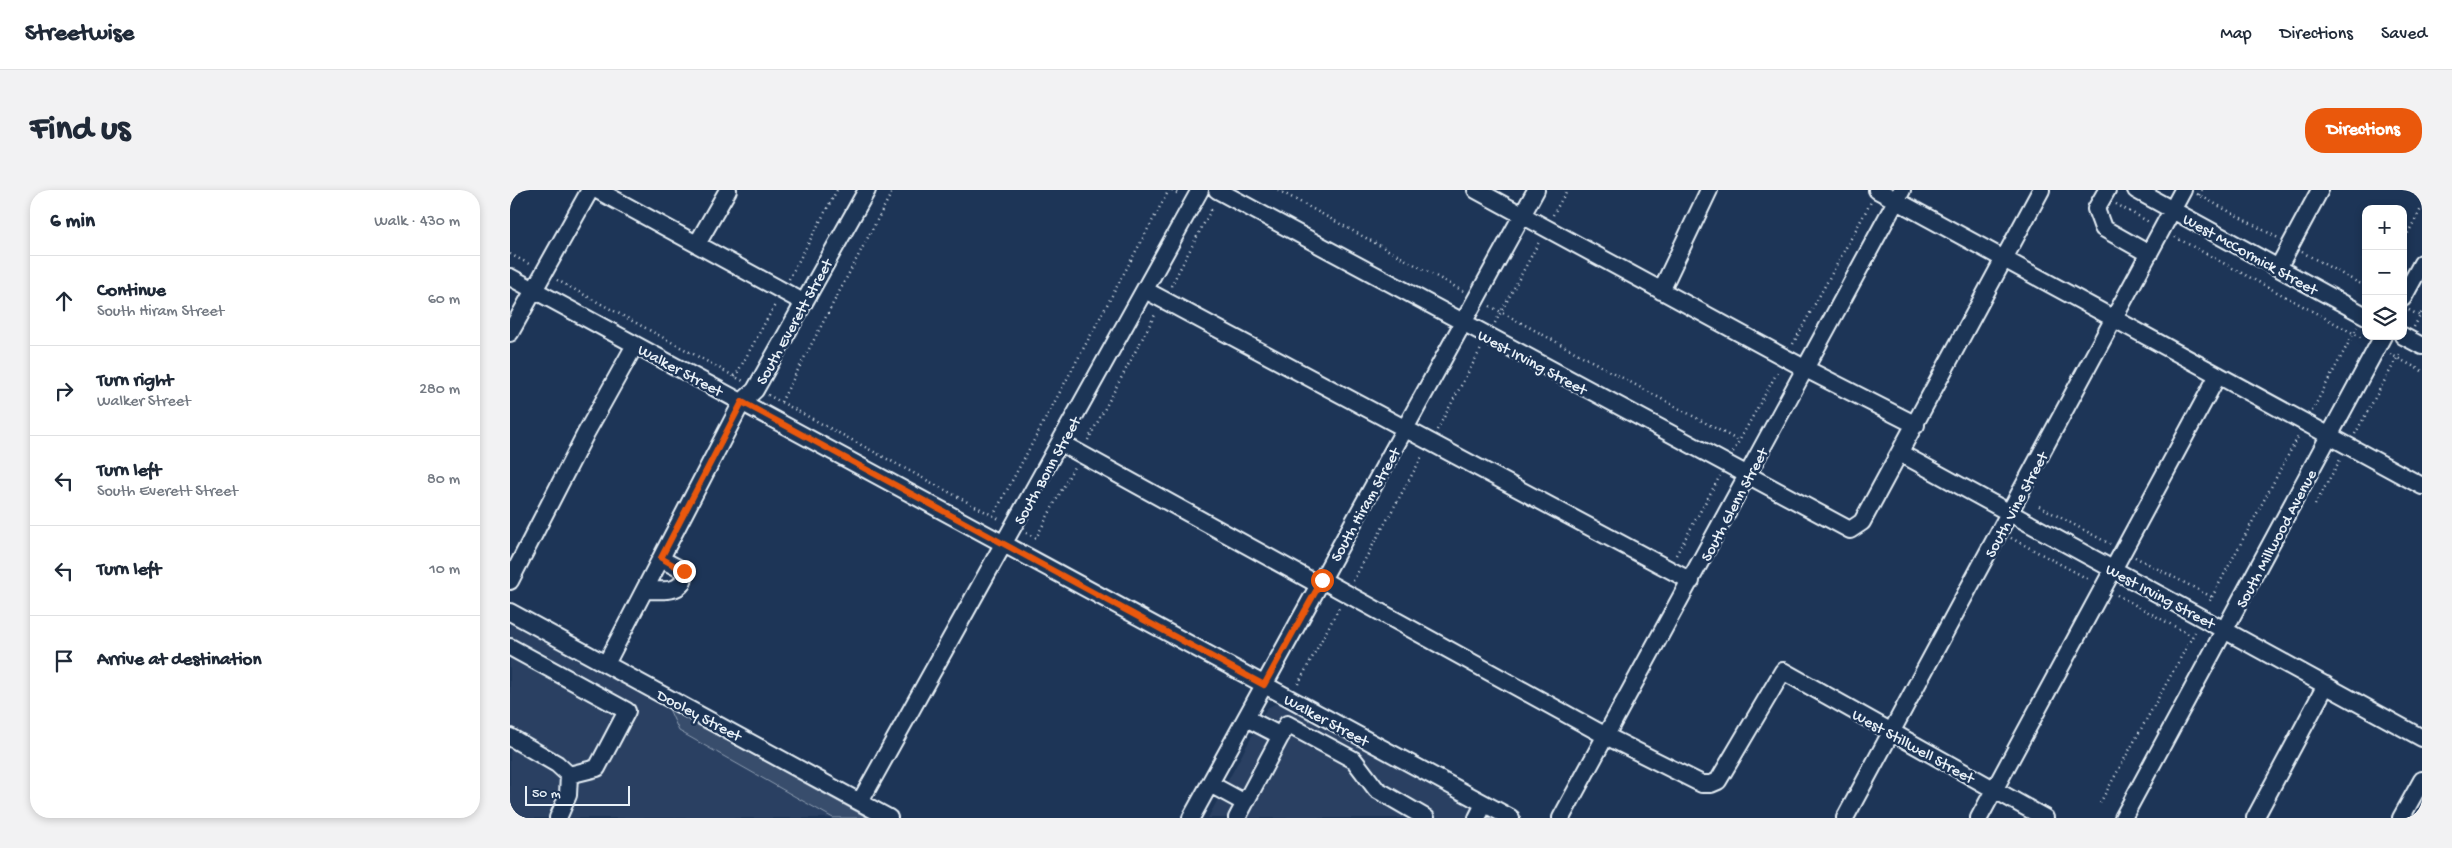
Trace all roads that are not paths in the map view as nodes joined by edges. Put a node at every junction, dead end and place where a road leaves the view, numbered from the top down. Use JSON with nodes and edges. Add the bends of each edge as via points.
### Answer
{"nodes":[{"id":1,"x":590,"y":190,"type":"edge"},
{"id":2,"x":597,"y":190,"type":"edge"},
{"id":3,"x":728,"y":190,"type":"edge"},
{"id":4,"x":867,"y":190,"type":"edge"},
{"id":5,"x":1217,"y":190,"type":"edge"},
{"id":6,"x":1476,"y":190,"type":"edge"},
{"id":7,"x":1536,"y":190,"type":"edge"},
{"id":8,"x":1709,"y":190,"type":"edge"},
{"id":9,"x":1877,"y":190,"type":"edge"},
{"id":10,"x":2041,"y":190,"type":"edge"},
{"id":11,"x":2136,"y":190,"type":"edge"},
{"id":12,"x":2183,"y":190,"type":"edge"},
{"id":13,"x":2320,"y":190,"type":"edge"},
{"id":14,"x":2105,"y":193,"type":"edge"},
{"id":15,"x":1899,"y":195,"type":"edge"},
{"id":16,"x":1197,"y":196,"type":"edge"},
{"id":17,"x":2172,"y":210,"type":"junction"},
{"id":18,"x":1522,"y":215,"type":"junction"},
{"id":19,"x":697,"y":244,"type":"junction"},
{"id":20,"x":2149,"y":254,"type":"junction"},
{"id":21,"x":2004,"y":259,"type":"junction"},
{"id":22,"x":2422,"y":263,"type":"edge"},
{"id":23,"x":2278,"y":268,"type":"junction"},
{"id":24,"x":510,"y":277,"type":"edge"},
{"id":25,"x":534,"y":290,"type":"junction"},
{"id":26,"x":1145,"y":290,"type":"junction"},
{"id":27,"x":1661,"y":291,"type":"junction"},
{"id":28,"x":2405,"y":295,"type":"edge"},
{"id":29,"x":803,"y":302,"type":"junction"},
{"id":30,"x":2362,"y":314,"type":"edge"},
{"id":31,"x":2114,"y":319,"type":"junction"},
{"id":32,"x":1463,"y":324,"type":"junction"},
{"id":33,"x":510,"y":333,"type":"edge"},
{"id":34,"x":2407,"y":338,"type":"edge"},
{"id":35,"x":2380,"y":342,"type":"edge"},
{"id":36,"x":636,"y":345,"type":"junction"},
{"id":37,"x":2422,"y":346,"type":"edge"},
{"id":38,"x":1806,"y":369,"type":"junction"},
{"id":39,"x":2218,"y":376,"type":"junction"},
{"id":40,"x":742,"y":402,"type":"junction"},
{"id":41,"x":1916,"y":425,"type":"junction"},
{"id":42,"x":1405,"y":430,"type":"junction"},
{"id":43,"x":2330,"y":436,"type":"junction"},
{"id":44,"x":1061,"y":443,"type":"junction"},
{"id":45,"x":1900,"y":453,"type":"junction"},
{"id":46,"x":1748,"y":476,"type":"junction"},
{"id":47,"x":2422,"y":486,"type":"edge"},
{"id":48,"x":2010,"y":514,"type":"junction"},
{"id":49,"x":1005,"y":544,"type":"junction"},
{"id":50,"x":661,"y":558,"type":"junction"},
{"id":51,"x":2113,"y":569,"type":"junction"},
{"id":52,"x":510,"y":581,"type":"edge"},
{"id":53,"x":1691,"y":582,"type":"junction"},
{"id":54,"x":1321,"y":583,"type":"junction"},
{"id":55,"x":645,"y":590,"type":"junction"},
{"id":56,"x":510,"y":612,"type":"edge"},
{"id":57,"x":2226,"y":630,"type":"junction"},
{"id":58,"x":510,"y":647,"type":"edge"},
{"id":59,"x":606,"y":664,"type":"junction"},
{"id":60,"x":1264,"y":685,"type":"junction"},
{"id":61,"x":2326,"y":685,"type":"junction"},
{"id":62,"x":1246,"y":718,"type":"junction"},
{"id":63,"x":1892,"y":733,"type":"junction"},
{"id":64,"x":1281,"y":736,"type":"junction"},
{"id":65,"x":1606,"y":736,"type":"junction"},
{"id":66,"x":510,"y":737,"type":"edge"},
{"id":67,"x":2422,"y":738,"type":"edge"},
{"id":68,"x":1376,"y":745,"type":"junction"},
{"id":69,"x":1362,"y":770,"type":"junction"},
{"id":70,"x":569,"y":775,"type":"junction"},
{"id":71,"x":2422,"y":780,"type":"edge"},
{"id":72,"x":1210,"y":784,"type":"junction"},
{"id":73,"x":1994,"y":790,"type":"junction"},
{"id":74,"x":860,"y":802,"type":"junction"},
{"id":75,"x":1245,"y":803,"type":"junction"},
{"id":76,"x":1484,"y":804,"type":"junction"},
{"id":77,"x":558,"y":818,"type":"edge"},
{"id":78,"x":889,"y":818,"type":"edge"},
{"id":79,"x":1192,"y":818,"type":"edge"},
{"id":80,"x":1237,"y":818,"type":"edge"},
{"id":81,"x":1426,"y":818,"type":"edge"},
{"id":82,"x":1476,"y":818,"type":"edge"},
{"id":83,"x":1511,"y":818,"type":"edge"},
{"id":84,"x":1562,"y":818,"type":"edge"},
{"id":85,"x":1846,"y":818,"type":"edge"},
{"id":86,"x":1979,"y":818,"type":"edge"},
{"id":87,"x":2045,"y":818,"type":"edge"},
{"id":88,"x":2123,"y":818,"type":"edge"},
{"id":89,"x":2255,"y":818,"type":"edge"},
{"id":90,"x":2401,"y":818,"type":"edge"}],
"edges":[{"from":1,"to":25,"type":"street"},
{"from":2,"to":19,"type":"street"},
{"from":3,"to":19,"type":"street"},
{"from":4,"to":29,"type":"street","name":"South Everett Street"},
{"from":5,"to":32,"type":"street","name":"West Irving Street"},
{"from":6,"to":18,"type":"street"},
{"from":7,"to":18,"type":"street","name":"South Hiram Street"},
{"from":8,"to":27,"type":"street"},
{"from":9,"to":15,"type":"street"},
{"from":10,"to":21,"type":"street"},
{"from":11,"to":17,"type":"street","name":"West McCormick Street"},
{"from":12,"to":17,"type":"street","name":"South Vine Street"},
{"from":13,"to":23,"type":"street"},
{"from":14,"to":20,"type":"street","via":[[2096,209],[2103,228]]},
{"from":15,"to":21,"type":"street"},
{"from":15,"to":38,"type":"street","name":"South Glenn Street"},
{"from":16,"to":26,"type":"street","name":"South Bonn Street"},
{"from":17,"to":20,"type":"street","name":"South Vine Street"},
{"from":17,"to":23,"type":"street","name":"West McCormick Street"},
{"from":18,"to":27,"type":"street"},
{"from":18,"to":32,"type":"street","name":"South Hiram Street"},
{"from":19,"to":29,"type":"street"},
{"from":20,"to":31,"type":"street","name":"South Vine Street"},
{"from":21,"to":31,"type":"street"},
{"from":21,"to":41,"type":"street"},
{"from":22,"to":28,"type":"street"},
{"from":23,"to":30,"type":"street","name":"West McCormick Street"},
{"from":24,"to":25,"type":"street","name":"Walker Street"},
{"from":25,"to":33,"type":"street"},
{"from":25,"to":36,"type":"street","name":"Walker Street"},
{"from":26,"to":42,"type":"street"},
{"from":26,"to":44,"type":"street","name":"South Bonn Street"},
{"from":27,"to":38,"type":"street"},
{"from":29,"to":40,"type":"street","name":"South Everett Street","via":[[754,390]]},
{"from":31,"to":39,"type":"street"},
{"from":31,"to":48,"type":"street","name":"South Vine Street"},
{"from":32,"to":42,"type":"street","name":"South Hiram Street"},
{"from":32,"to":46,"type":"street","name":"West Irving Street"},
{"from":34,"to":37,"type":"street"},
{"from":35,"to":43,"type":"street","name":"South Millwood Avenue"},
{"from":36,"to":40,"type":"street","name":"Walker Street"},
{"from":36,"to":52,"type":"street","via":[[586,433]]},
{"from":38,"to":41,"type":"street"},
{"from":38,"to":46,"type":"street","name":"South Glenn Street"},
{"from":39,"to":43,"type":"street"},
{"from":39,"to":51,"type":"street"},
{"from":40,"to":49,"type":"street","name":"Walker Street"},
{"from":40,"to":50,"type":"street","name":"South Everett Street"},
{"from":41,"to":45,"type":"street"},
{"from":42,"to":53,"type":"street"},
{"from":42,"to":54,"type":"street","name":"South Hiram Street"},
{"from":43,"to":47,"type":"street"},
{"from":43,"to":57,"type":"street","name":"South Millwood Avenue"},
{"from":44,"to":49,"type":"street","name":"South Bonn Street"},
{"from":44,"to":54,"type":"street"},
{"from":45,"to":46,"type":"street","name":"West Irving Street","via":[[1862,522],[1850,530]]},
{"from":45,"to":48,"type":"street","name":"West Irving Street"},
{"from":46,"to":53,"type":"street","name":"South Glenn Street"},
{"from":48,"to":51,"type":"street","name":"West Irving Street"},
{"from":48,"to":63,"type":"street","name":"South Vine Street"},
{"from":49,"to":60,"type":"street","name":"Walker Street"},
{"from":49,"to":74,"type":"street","name":"South Bonn Street"},
{"from":50,"to":55,"type":"street","name":"South Everett Street"},
{"from":50,"to":55,"type":"street","via":[[684,571],[682,585],[669,590]]},
{"from":51,"to":57,"type":"street","name":"West Irving Street"},
{"from":51,"to":73,"type":"street"},
{"from":53,"to":65,"type":"street","name":"South Glenn Street"},
{"from":54,"to":60,"type":"street","name":"South Hiram Street"},
{"from":54,"to":65,"type":"street"},
{"from":55,"to":59,"type":"street","name":"South Everett Street"},
{"from":56,"to":59,"type":"street","name":"Dooley Street"},
{"from":57,"to":61,"type":"street","name":"West Irving Street"},
{"from":57,"to":88,"type":"street","name":"South Millwood Avenue"},
{"from":58,"to":70,"type":"street","via":[[627,710],[597,768]]},
{"from":59,"to":74,"type":"street","name":"Dooley Street"},
{"from":60,"to":62,"type":"street","name":"South Hiram Street"},
{"from":60,"to":68,"type":"street","name":"Walker Street"},
{"from":61,"to":67,"type":"street","name":"West Irving Street"},
{"from":61,"to":89,"type":"street"},
{"from":62,"to":64,"type":"street"},
{"from":62,"to":72,"type":"street","name":"South Hiram Street"},
{"from":63,"to":65,"type":"street","name":"West Stillwell Street","via":[[1783,671],[1718,781],[1712,784],[1702,784]]},
{"from":63,"to":73,"type":"street","name":"West Stillwell Street"},
{"from":63,"to":85,"type":"street","name":"South Vine Street"},
{"from":64,"to":69,"type":"street","via":[[1287,724],[1354,760]]},
{"from":64,"to":75,"type":"street"},
{"from":65,"to":84,"type":"street","name":"South Glenn Street"},
{"from":66,"to":70,"type":"street","via":[[557,764]]},
{"from":68,"to":69,"type":"street"},
{"from":68,"to":76,"type":"street","name":"Walker Street"},
{"from":69,"to":81,"type":"street","via":[[1376,789]]},
{"from":70,"to":77,"type":"street","via":[[568,795]]},
{"from":71,"to":90,"type":"street"},
{"from":72,"to":75,"type":"street"},
{"from":72,"to":79,"type":"street","name":"South Hiram Street"},
{"from":73,"to":86,"type":"street"},
{"from":73,"to":87,"type":"street","name":"West Stillwell Street"},
{"from":74,"to":78,"type":"street","name":"Dooley Street"},
{"from":75,"to":80,"type":"street"},
{"from":76,"to":82,"type":"street"},
{"from":76,"to":83,"type":"street","name":"Walker Street"}]}
